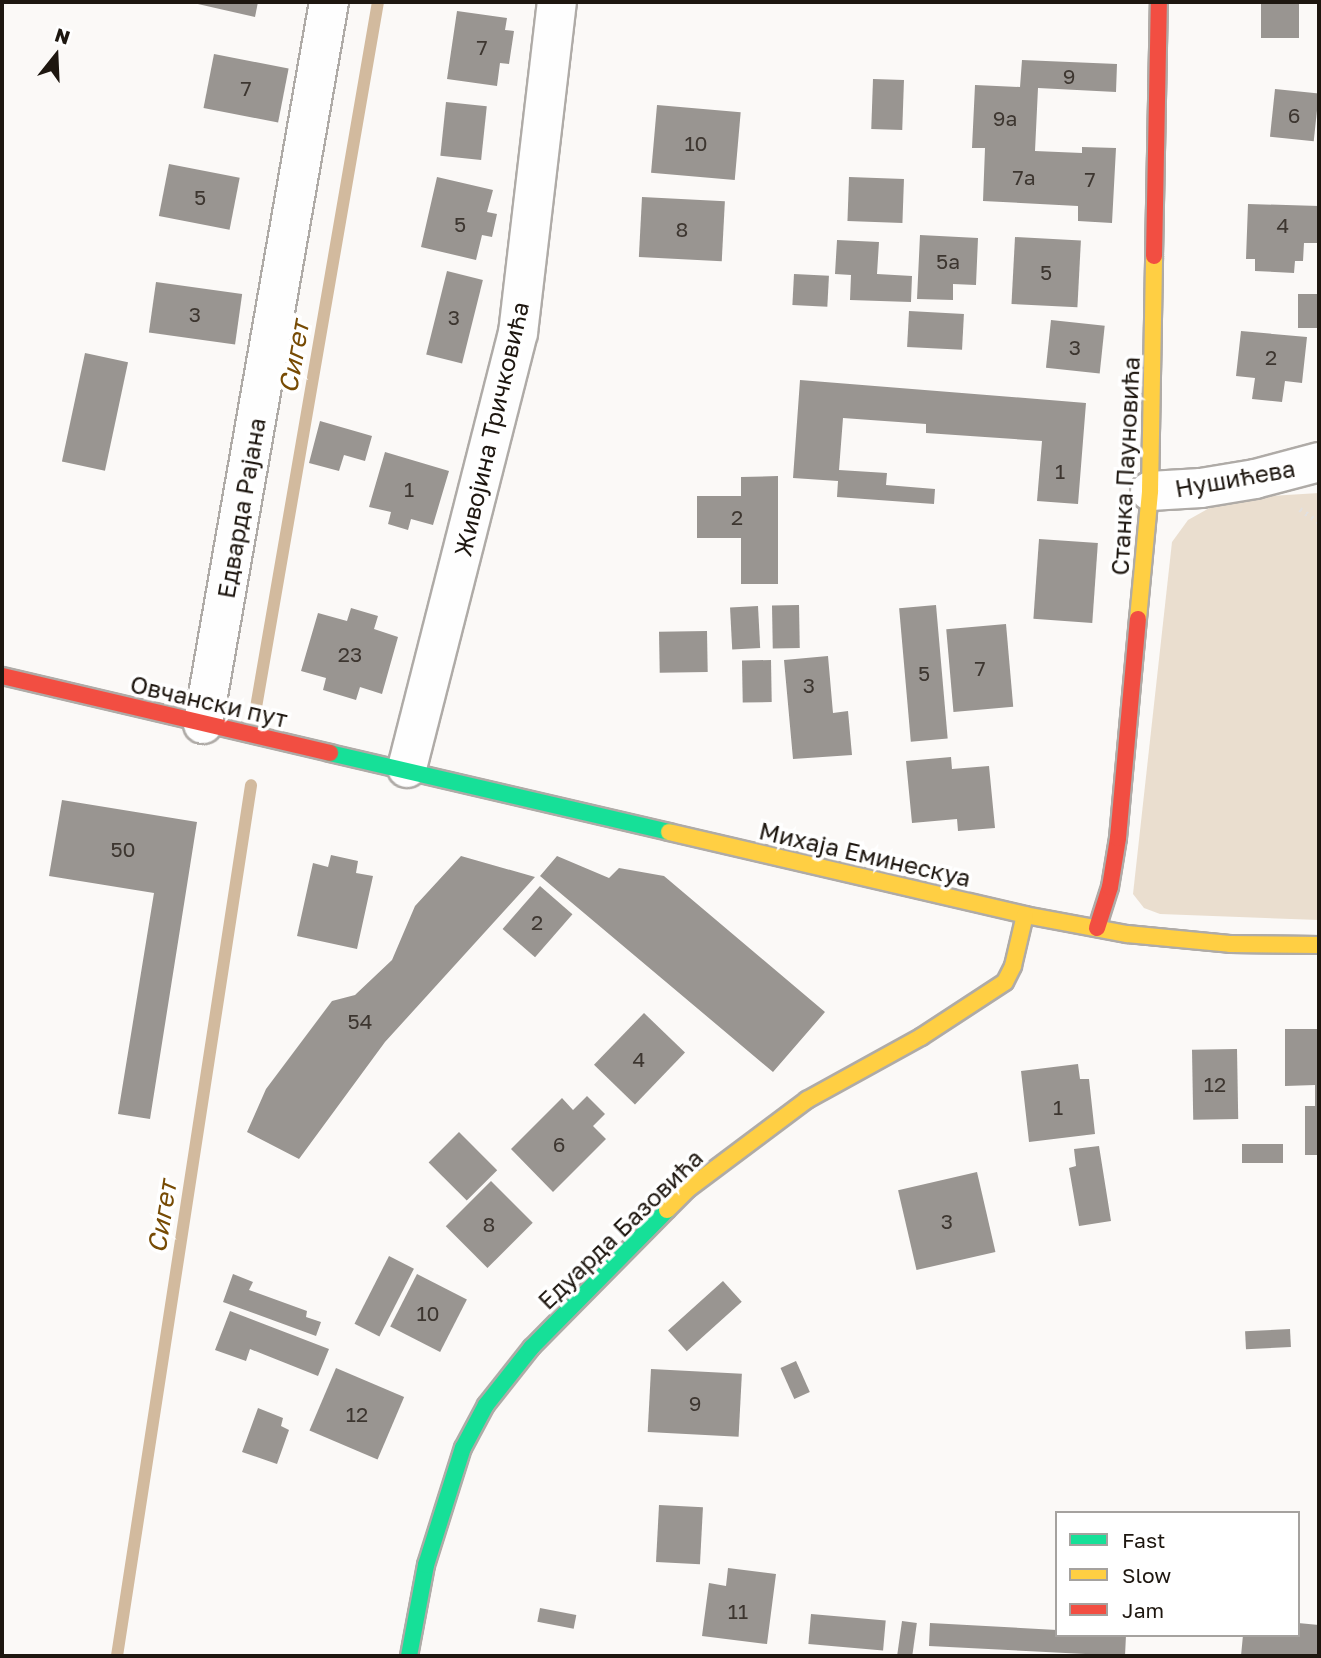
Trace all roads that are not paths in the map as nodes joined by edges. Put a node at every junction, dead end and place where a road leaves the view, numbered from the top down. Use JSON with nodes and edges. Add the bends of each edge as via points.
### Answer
{"nodes":[{"id":1,"x":329,"y":2,"type":"edge"},
{"id":2,"x":557,"y":2,"type":"edge"},
{"id":3,"x":1159,"y":2,"type":"edge"},
{"id":4,"x":1319,"y":461,"type":"edge"},
{"id":5,"x":1150,"y":491,"type":"junction"},
{"id":6,"x":2,"y":676,"type":"edge"},
{"id":7,"x":203,"y":724,"type":"junction"},
{"id":8,"x":407,"y":768,"type":"junction"},
{"id":9,"x":1025,"y":915,"type":"junction"},
{"id":10,"x":1097,"y":928,"type":"junction"},
{"id":11,"x":1319,"y":946,"type":"edge"},
{"id":12,"x":409,"y":1656,"type":"edge"}],
"edges":[{"from":1,"to":7,"type":"street","name":"Едварда Рајана"},
{"from":2,"to":8,"type":"street","name":"Живојина Тричковића","via":[[518,333]]},
{"from":3,"to":5,"type":"street","name":"Станка Пауновића"},
{"from":4,"to":5,"type":"street","name":"Нушићева","via":[[1255,479]]},
{"from":5,"to":10,"type":"street","name":"Станка Пауновића","via":[[1118,838]]},
{"from":6,"to":7,"type":"street","name":"Овчански пут"},
{"from":7,"to":8,"type":"street","name":"Овчански пут"},
{"from":8,"to":9,"type":"street","name":"Михаја Еминескуа"},
{"from":9,"to":10,"type":"street","name":"Михаја Еминескуа"},
{"from":9,"to":12,"type":"street","name":"Едуарда Базовића","via":[[1005,982],[920,1037],[807,1100],[746,1144],[688,1189],[531,1348],[486,1405],[463,1448],[426,1564]]},
{"from":10,"to":11,"type":"street","name":"Михаја Еминескуа","via":[[1230,944]]}]}
